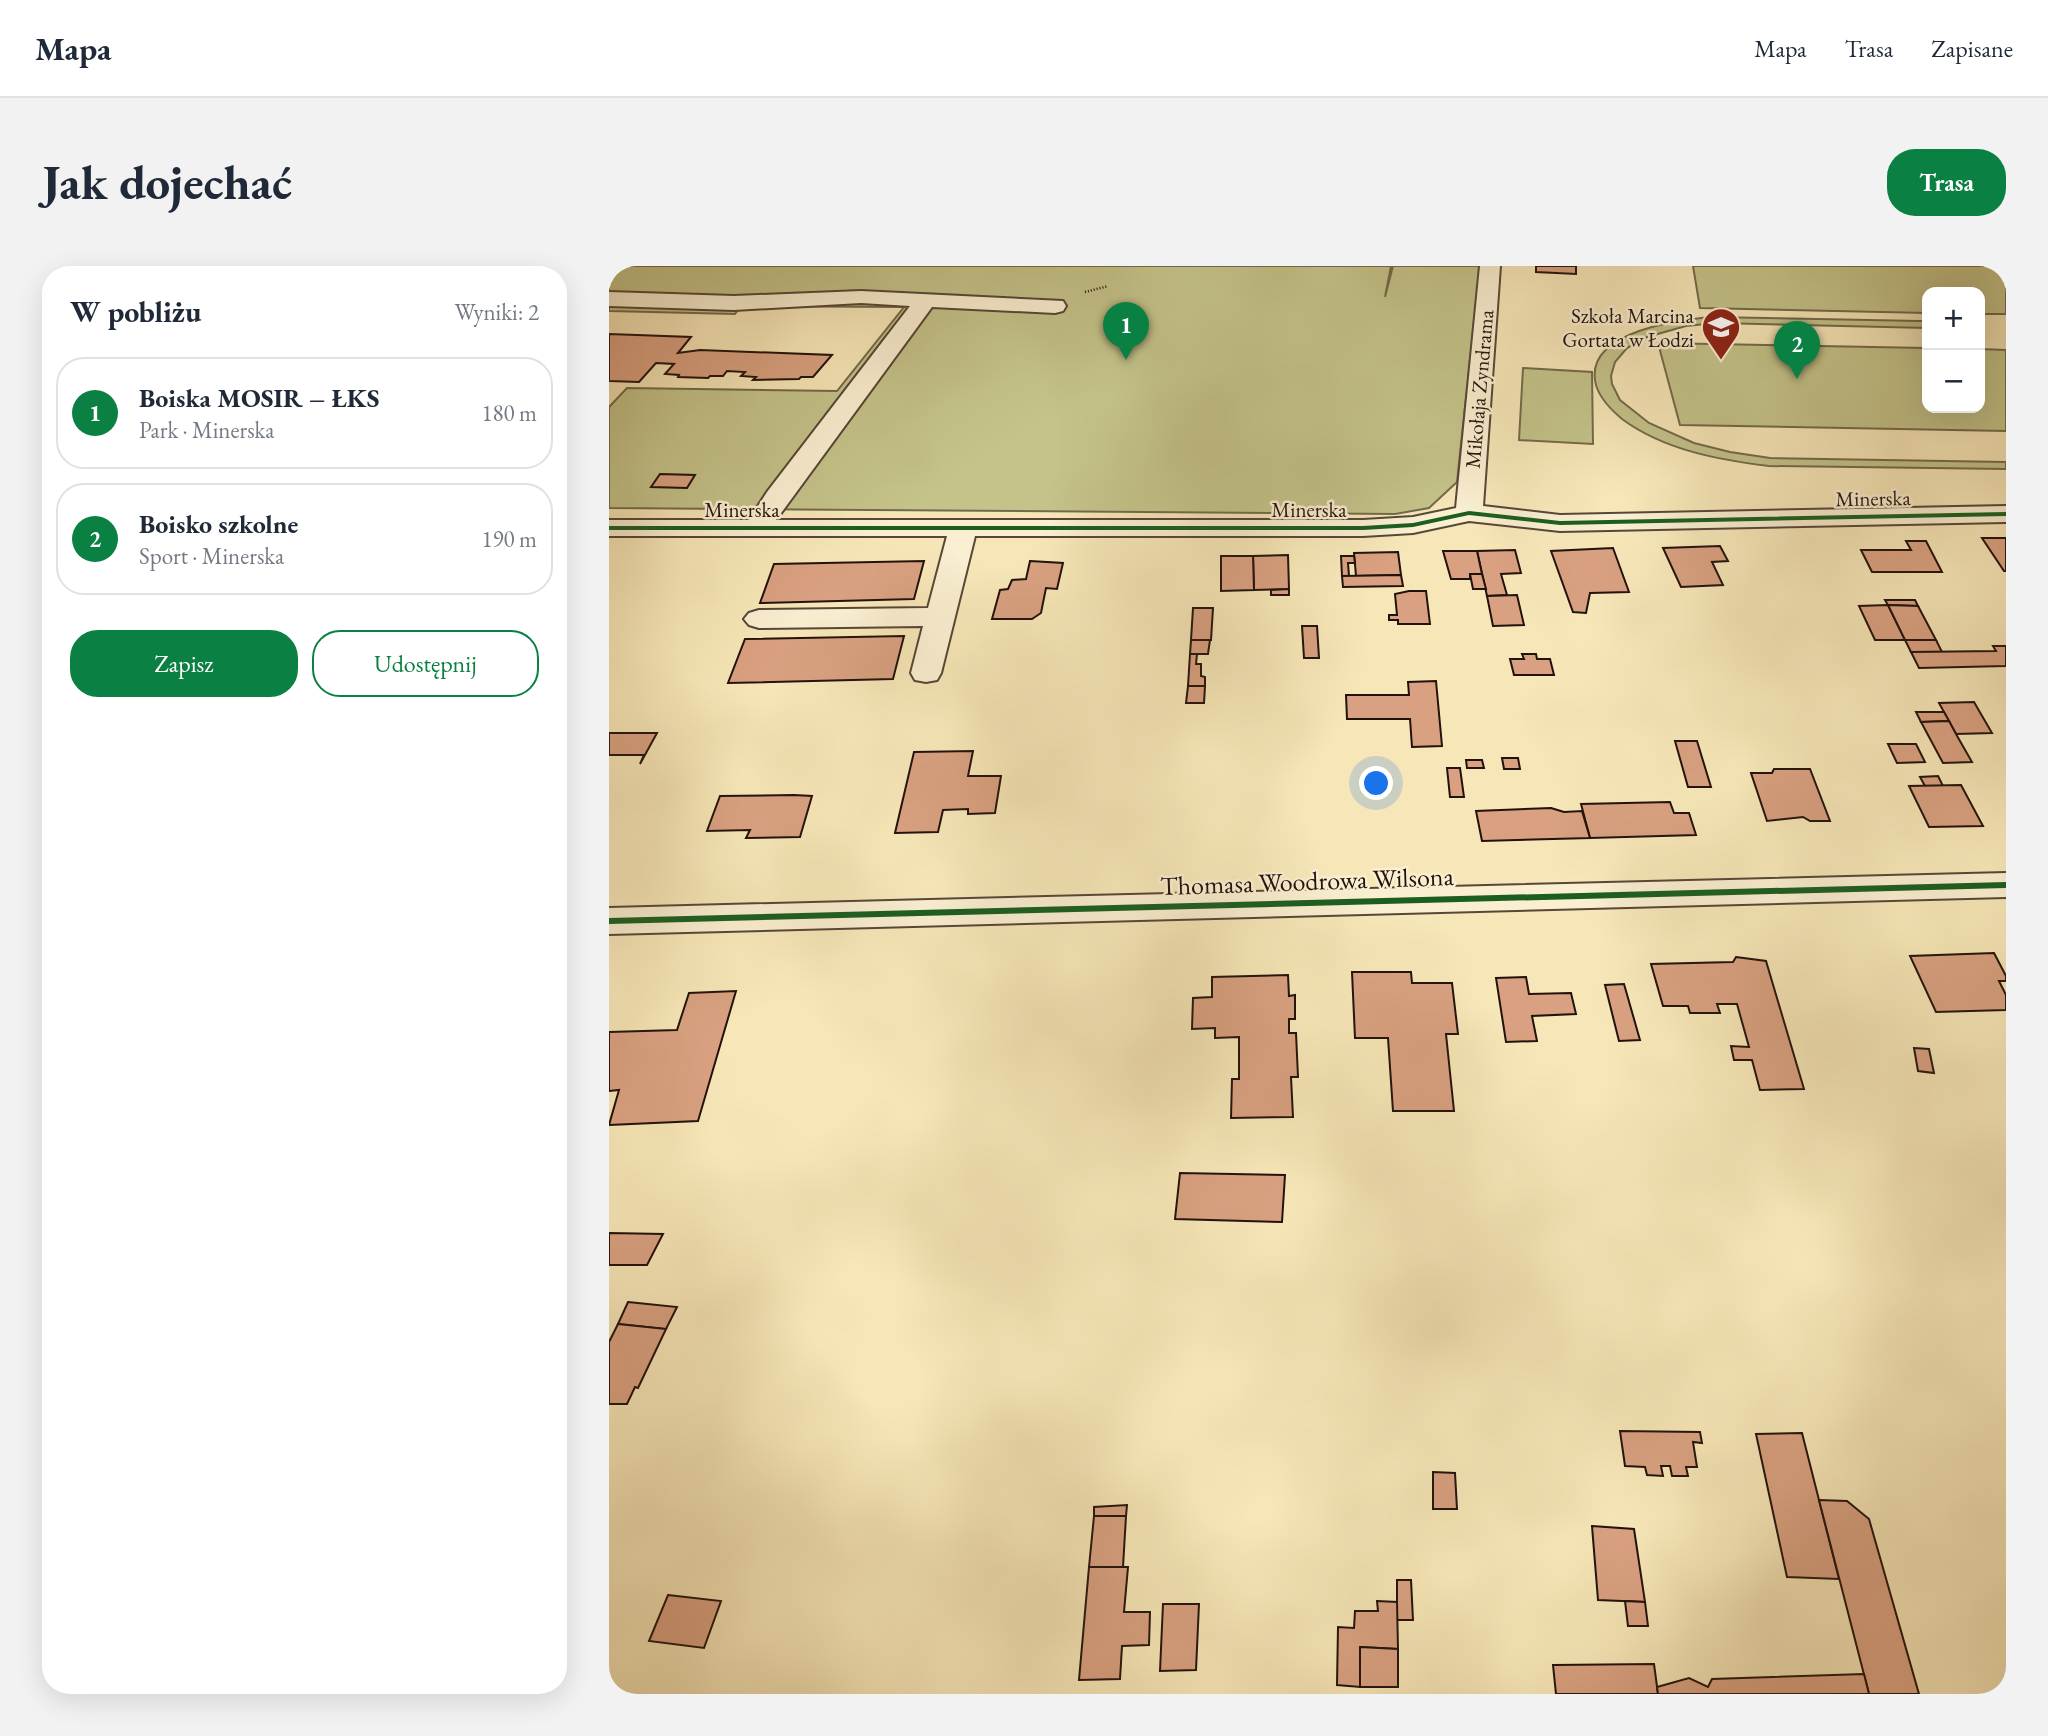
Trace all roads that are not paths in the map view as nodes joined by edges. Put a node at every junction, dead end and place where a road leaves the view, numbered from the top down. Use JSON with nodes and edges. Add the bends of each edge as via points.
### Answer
{"nodes":[{"id":1,"x":1490,"y":266,"type":"edge"},
{"id":2,"x":609,"y":299,"type":"edge"},
{"id":3,"x":926,"y":300,"type":"junction"},
{"id":4,"x":1055,"y":306,"type":"dead end"},
{"id":5,"x":1469,"y":513,"type":"junction"},
{"id":6,"x":2006,"y":514,"type":"edge"},
{"id":7,"x":609,"y":528,"type":"edge"},
{"id":8,"x":757,"y":528,"type":"junction"},
{"id":9,"x":963,"y":528,"type":"junction"},
{"id":10,"x":939,"y":617,"type":"junction"},
{"id":11,"x":759,"y":619,"type":"dead end"},
{"id":12,"x":926,"y":673,"type":"dead end"},
{"id":13,"x":2006,"y":885,"type":"edge"},
{"id":14,"x":609,"y":921,"type":"edge"}],
"edges":[{"from":1,"to":5,"type":"street","name":"Mikołaja Zyndrama"},
{"from":2,"to":3,"type":"street","via":[[734,303],[861,297]]},
{"from":3,"to":4,"type":"street"},
{"from":3,"to":8,"type":"street"},
{"from":5,"to":6,"type":"street","name":"Minerska","via":[[1560,523]]},
{"from":5,"to":9,"type":"street","name":"Minerska","via":[[1413,525],[1363,528]]},
{"from":7,"to":8,"type":"street","name":"Minerska"},
{"from":8,"to":9,"type":"street","name":"Minerska"},
{"from":9,"to":10,"type":"street"},
{"from":10,"to":11,"type":"street"},
{"from":10,"to":12,"type":"street"},
{"from":13,"to":14,"type":"street","name":"Thomasa Woodrowa Wilsona"}]}
